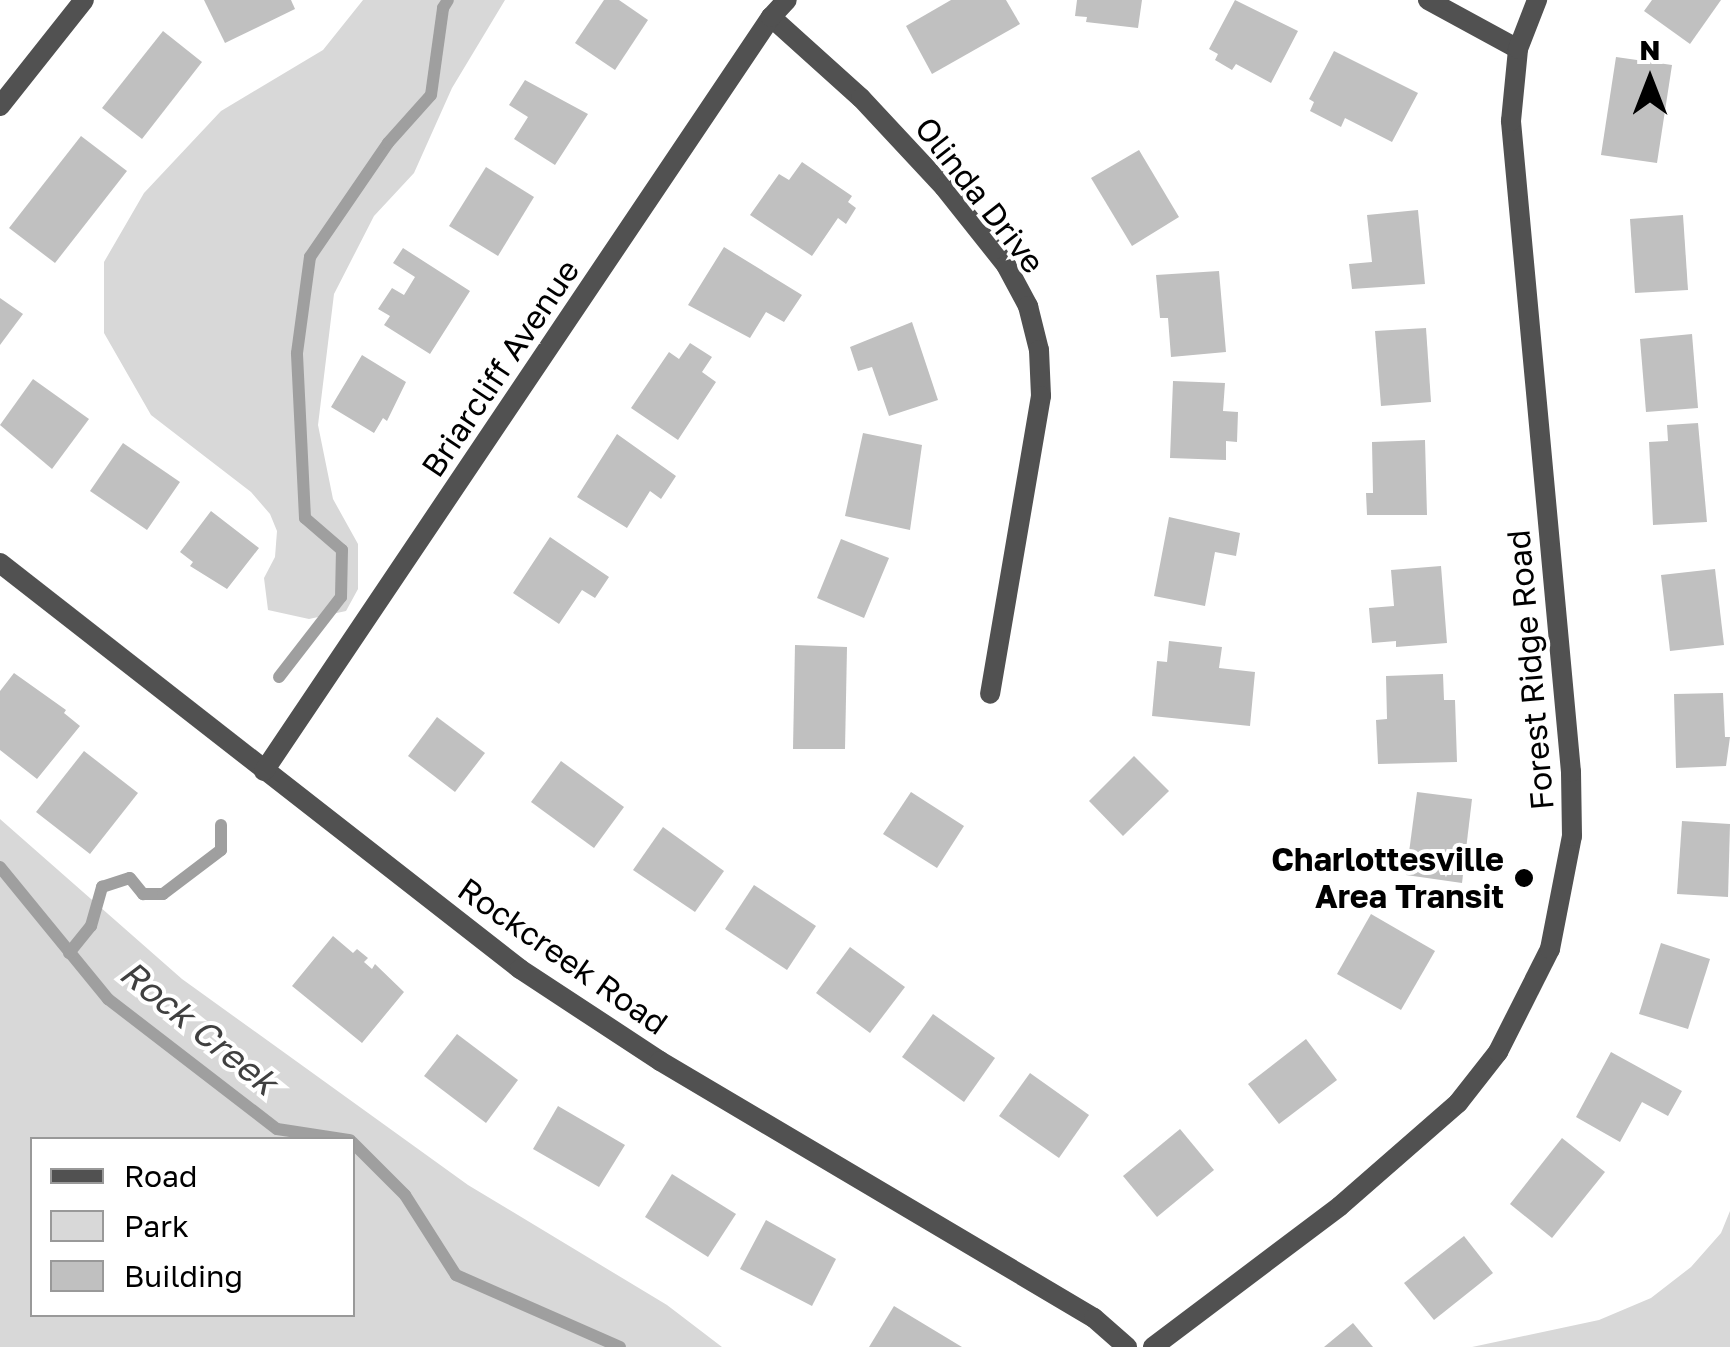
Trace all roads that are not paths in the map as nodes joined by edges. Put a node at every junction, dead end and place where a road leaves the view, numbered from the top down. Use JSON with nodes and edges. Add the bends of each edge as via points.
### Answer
{"nodes":[{"id":1,"x":84,"y":0,"type":"edge"},
{"id":2,"x":787,"y":0,"type":"edge"},
{"id":3,"x":1428,"y":0,"type":"edge"},
{"id":4,"x":1536,"y":0,"type":"edge"},
{"id":5,"x":771,"y":17,"type":"junction"},
{"id":6,"x":1518,"y":49,"type":"junction"},
{"id":7,"x":0,"y":106,"type":"edge"},
{"id":8,"x":0,"y":563,"type":"edge"},
{"id":9,"x":990,"y":694,"type":"dead end"},
{"id":10,"x":264,"y":771,"type":"junction"},
{"id":11,"x":1127,"y":1347,"type":"edge"},
{"id":12,"x":1154,"y":1347,"type":"edge"}],
"edges":[{"from":1,"to":7,"type":"street"},
{"from":2,"to":5,"type":"street","name":"Briarcliff Avenue"},
{"from":3,"to":6,"type":"street"},
{"from":4,"to":6,"type":"street","name":"Forest Ridge Road"},
{"from":5,"to":9,"type":"street","name":"Olinda Drive","via":[[944,187],[1006,265],[1028,306],[1042,396]]},
{"from":5,"to":10,"type":"street","name":"Briarcliff Avenue"},
{"from":6,"to":12,"type":"street","name":"Forest Ridge Road","via":[[1511,121],[1572,772],[1572,836],[1550,949],[1498,1052],[1458,1102],[1326,1217]]},
{"from":8,"to":10,"type":"street","name":"Rockcreek Road"},
{"from":10,"to":11,"type":"street","name":"Rockcreek Road","via":[[520,969],[660,1061],[1094,1318]]}]}
